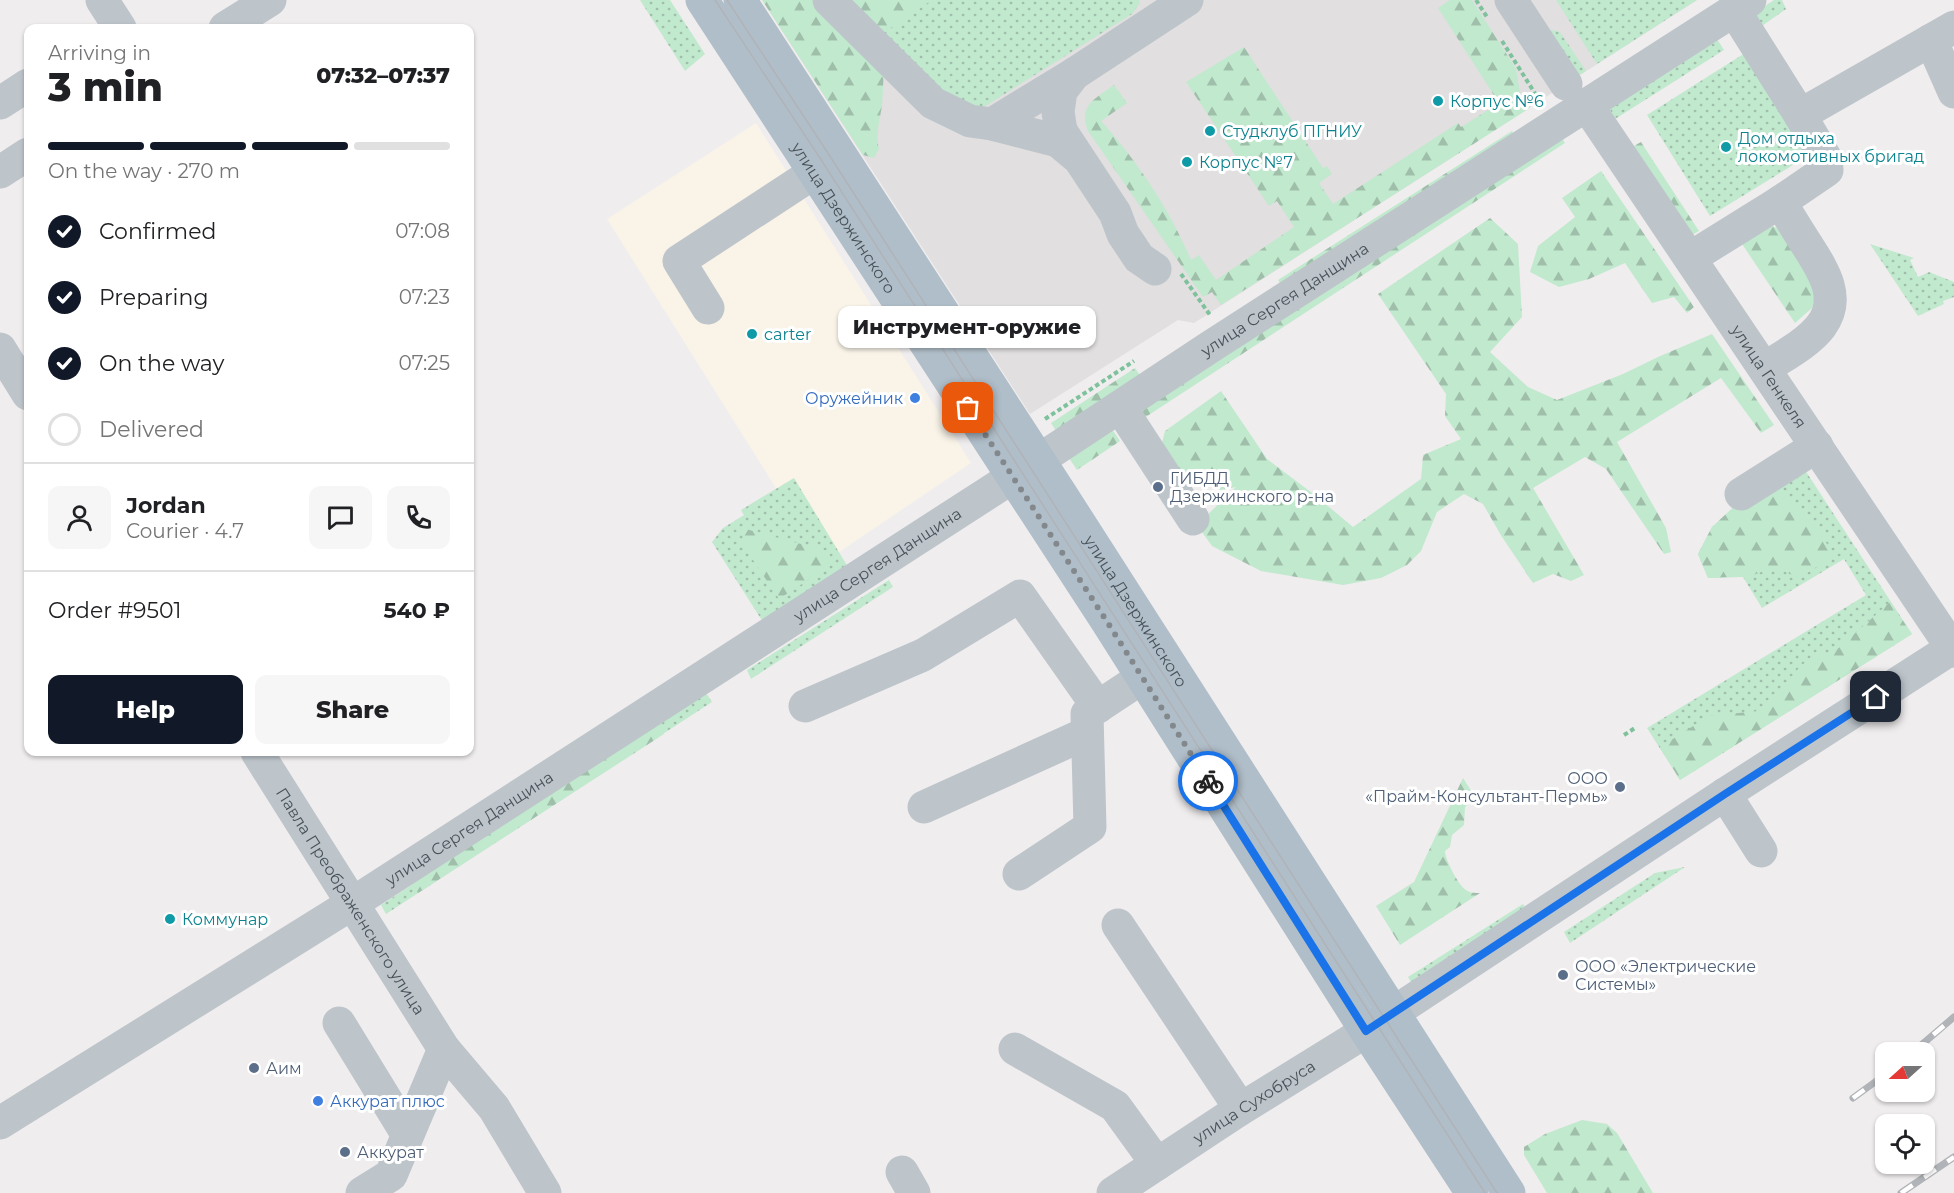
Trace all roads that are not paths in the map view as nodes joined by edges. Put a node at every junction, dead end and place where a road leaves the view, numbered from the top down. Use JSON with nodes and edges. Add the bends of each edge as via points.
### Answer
{"nodes":[{"id":1,"x":102,"y":0,"type":"edge"},
{"id":2,"x":270,"y":0,"type":"edge"},
{"id":3,"x":702,"y":0,"type":"edge"},
{"id":4,"x":740,"y":0,"type":"edge"},
{"id":5,"x":829,"y":0,"type":"edge"},
{"id":6,"x":1511,"y":0,"type":"edge"},
{"id":7,"x":1742,"y":5,"type":"edge"},
{"id":8,"x":1167,"y":6,"type":"edge"},
{"id":9,"x":117,"y":24,"type":"edge"},
{"id":10,"x":231,"y":24,"type":"edge"},
{"id":11,"x":1943,"y":33,"type":"edge"},
{"id":12,"x":1074,"y":74,"type":"junction"},
{"id":13,"x":24,"y":88,"type":"edge"},
{"id":14,"x":1954,"y":92,"type":"edge"},
{"id":15,"x":1564,"y":97,"type":"junction"},
{"id":16,"x":0,"y":103,"type":"edge"},
{"id":17,"x":1800,"y":115,"type":"junction"},
{"id":18,"x":992,"y":124,"type":"junction"},
{"id":19,"x":24,"y":157,"type":"edge"},
{"id":20,"x":1078,"y":157,"type":"junction"},
{"id":21,"x":828,"y":163,"type":"junction"},
{"id":22,"x":0,"y":172,"type":"edge"},
{"id":23,"x":1780,"y":202,"type":"junction"},
{"id":24,"x":1690,"y":258,"type":"junction"},
{"id":25,"x":1159,"y":273,"type":"road end"},
{"id":26,"x":708,"y":308,"type":"dead end"},
{"id":27,"x":0,"y":349,"type":"edge"},
{"id":28,"x":1765,"y":368,"type":"junction"},
{"id":29,"x":24,"y":388,"type":"edge"},
{"id":30,"x":1120,"y":407,"type":"junction"},
{"id":31,"x":1817,"y":446,"type":"junction"},
{"id":32,"x":1026,"y":469,"type":"junction"},
{"id":33,"x":1741,"y":494,"type":"dead end"},
{"id":34,"x":1193,"y":519,"type":"dead end"},
{"id":35,"x":1953,"y":649,"type":"edge"},
{"id":36,"x":1143,"y":677,"type":"junction"},
{"id":37,"x":805,"y":706,"type":"dead end"},
{"id":38,"x":1093,"y":720,"type":"junction"},
{"id":39,"x":259,"y":756,"type":"edge"},
{"id":40,"x":1725,"y":794,"type":"junction"},
{"id":41,"x":924,"y":807,"type":"dead end"},
{"id":42,"x":1761,"y":851,"type":"dead end"},
{"id":43,"x":1019,"y":874,"type":"dead end"},
{"id":44,"x":353,"y":903,"type":"junction"},
{"id":45,"x":1118,"y":926,"type":"dead end"},
{"id":46,"x":1393,"y":1011,"type":"junction"},
{"id":47,"x":339,"y":1023,"type":"dead end"},
{"id":48,"x":1366,"y":1031,"type":"junction"},
{"id":49,"x":444,"y":1049,"type":"junction"},
{"id":50,"x":1016,"y":1049,"type":"dead end"},
{"id":51,"x":1239,"y":1110,"type":"junction"},
{"id":52,"x":0,"y":1123,"type":"edge"},
{"id":53,"x":407,"y":1134,"type":"junction"},
{"id":54,"x":1157,"y":1164,"type":"junction"},
{"id":55,"x":362,"y":1193,"type":"edge"},
{"id":56,"x":545,"y":1193,"type":"edge"},
{"id":57,"x":1113,"y":1193,"type":"edge"},
{"id":58,"x":1472,"y":1193,"type":"edge"},
{"id":59,"x":1509,"y":1193,"type":"edge"}],
"edges":[{"from":1,"to":9,"type":"street"},
{"from":2,"to":10,"type":"street"},
{"from":3,"to":21,"type":"main road","name":"улица Дзержинского"},
{"from":4,"to":21,"type":"main road","name":"улица Дзержинского"},
{"from":5,"to":18,"type":"street","via":[[933,103],[970,121]]},
{"from":6,"to":15,"type":"street","name":"улица Генкеля"},
{"from":7,"to":15,"type":"street","name":"улица Сергея Данщина"},
{"from":7,"to":17,"type":"street"},
{"from":8,"to":12,"type":"street"},
{"from":11,"to":14,"type":"street"},
{"from":11,"to":17,"type":"street"},
{"from":12,"to":18,"type":"street"},
{"from":12,"to":20,"type":"street","via":[[1061,91],[1058,112],[1061,131]]},
{"from":13,"to":16,"type":"street"},
{"from":15,"to":24,"type":"street","name":"улица Генкеля"},
{"from":15,"to":30,"type":"street","name":"улица Сергея Данщина"},
{"from":17,"to":23,"type":"street","via":[[1826,159],[1827,170]]},
{"from":18,"to":20,"type":"street","via":[[1058,141]]},
{"from":19,"to":22,"type":"street"},
{"from":20,"to":25,"type":"street","via":[[1139,258]]},
{"from":21,"to":26,"type":"street","via":[[679,261]]},
{"from":21,"to":32,"type":"main road","name":"улица Дзержинского"},
{"from":23,"to":24,"type":"street"},
{"from":23,"to":28,"type":"street","via":[[1824,272],[1831,303],[1815,333]]},
{"from":24,"to":28,"type":"street","name":"улица Генкеля"},
{"from":27,"to":29,"type":"street"},
{"from":28,"to":31,"type":"street","name":"улица Генкеля"},
{"from":30,"to":32,"type":"street","name":"улица Сергея Данщина"},
{"from":30,"to":34,"type":"street"},
{"from":31,"to":33,"type":"street"},
{"from":31,"to":35,"type":"street","name":"улица Генкеля"},
{"from":32,"to":36,"type":"main road","name":"улица Дзержинского"},
{"from":32,"to":44,"type":"street","name":"улица Сергея Данщина"},
{"from":32,"to":46,"type":"main road","name":"улица Дзержинского"},
{"from":35,"to":40,"type":"street","name":"улица Сухобруса"},
{"from":36,"to":38,"type":"street"},
{"from":36,"to":48,"type":"main road","name":"улица Дзержинского"},
{"from":37,"to":38,"type":"street","via":[[922,655],[1020,596]]},
{"from":38,"to":41,"type":"street"},
{"from":38,"to":43,"type":"street","via":[[1090,827]]},
{"from":39,"to":44,"type":"street","name":"Павла Преображенского улица"},
{"from":40,"to":42,"type":"street"},
{"from":40,"to":46,"type":"street","name":"улица Сухобруса"},
{"from":44,"to":49,"type":"street","name":"Павла Преображенского улица"},
{"from":44,"to":52,"type":"street","name":"улица Сергея Данщина"},
{"from":45,"to":51,"type":"street"},
{"from":46,"to":48,"type":"street","name":"улица Сухобруса"},
{"from":46,"to":59,"type":"main road","name":"улица Дзержинского"},
{"from":47,"to":53,"type":"street"},
{"from":48,"to":51,"type":"street","name":"улица Сухобруса"},
{"from":48,"to":58,"type":"main road","name":"улица Дзержинского"},
{"from":49,"to":53,"type":"street"},
{"from":49,"to":56,"type":"street","name":"Павла Преображенского улица","via":[[494,1108]]},
{"from":50,"to":54,"type":"street","via":[[1115,1106]]},
{"from":51,"to":54,"type":"street","name":"улица Сухобруса"},
{"from":53,"to":55,"type":"street","via":[[391,1175]]},
{"from":54,"to":57,"type":"street","name":"улица Сухобруса"}]}
